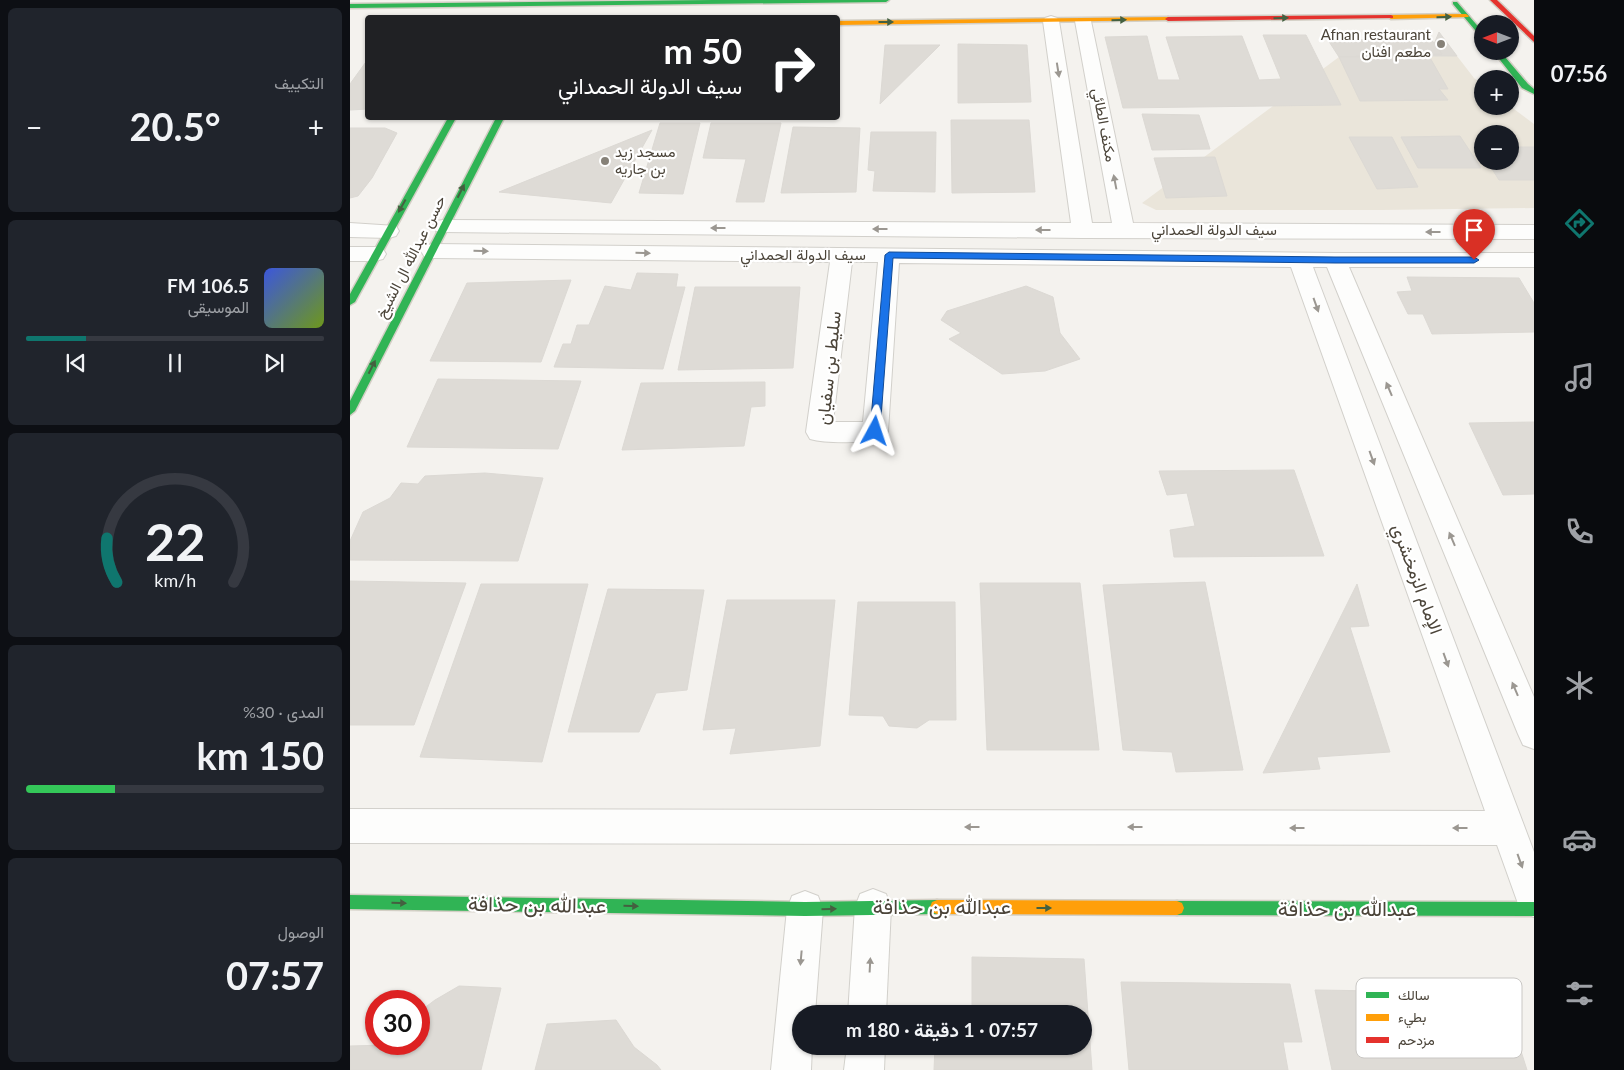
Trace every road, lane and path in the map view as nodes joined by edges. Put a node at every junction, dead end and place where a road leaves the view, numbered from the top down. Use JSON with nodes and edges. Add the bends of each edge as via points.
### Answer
{"nodes":[{"id":1,"x":886,"y":0,"type":"edge"},
{"id":2,"x":1453,"y":0,"type":"edge"},
{"id":3,"x":1493,"y":0,"type":"edge"},
{"id":4,"x":491,"y":2,"type":"edge"},
{"id":5,"x":722,"y":2,"type":"edge"},
{"id":6,"x":451,"y":3,"type":"edge"},
{"id":7,"x":350,"y":6,"type":"edge"},
{"id":8,"x":1510,"y":14,"type":"junction"},
{"id":9,"x":1526,"y":14,"type":"dead end"},
{"id":10,"x":1466,"y":16,"type":"junction"},
{"id":11,"x":1084,"y":20,"type":"junction"},
{"id":12,"x":840,"y":22,"type":"edge"},
{"id":13,"x":1051,"y":22,"type":"junction"},
{"id":14,"x":1474,"y":26,"type":"edge"},
{"id":15,"x":1534,"y":40,"type":"edge"},
{"id":16,"x":1503,"y":60,"type":"edge"},
{"id":17,"x":1534,"y":92,"type":"edge"},
{"id":18,"x":451,"y":120,"type":"edge"},
{"id":19,"x":499,"y":120,"type":"edge"},
{"id":20,"x":443,"y":226,"type":"junction"},
{"id":21,"x":350,"y":230,"type":"edge"},
{"id":22,"x":389,"y":230,"type":"junction"},
{"id":23,"x":1083,"y":230,"type":"junction"},
{"id":24,"x":1124,"y":230,"type":"junction"},
{"id":25,"x":1534,"y":232,"type":"edge"},
{"id":26,"x":432,"y":251,"type":"junction"},
{"id":27,"x":350,"y":254,"type":"edge"},
{"id":28,"x":375,"y":254,"type":"junction"},
{"id":29,"x":842,"y":255,"type":"junction"},
{"id":30,"x":889,"y":255,"type":"junction"},
{"id":31,"x":1299,"y":259,"type":"junction"},
{"id":32,"x":1335,"y":260,"type":"junction"},
{"id":33,"x":1534,"y":260,"type":"edge"},
{"id":34,"x":350,"y":302,"type":"edge"},
{"id":35,"x":355,"y":393,"type":"edge"},
{"id":36,"x":350,"y":411,"type":"edge"},
{"id":37,"x":1534,"y":734,"type":"edge"},
{"id":38,"x":350,"y":826,"type":"edge"},
{"id":39,"x":1508,"y":828,"type":"junction"},
{"id":40,"x":1534,"y":899,"type":"edge"},
{"id":41,"x":350,"y":902,"type":"edge"},
{"id":42,"x":872,"y":907,"type":"junction"},
{"id":43,"x":805,"y":909,"type":"junction"},
{"id":44,"x":1534,"y":909,"type":"edge"},
{"id":45,"x":867,"y":1005,"type":"edge"},
{"id":46,"x":865,"y":1055,"type":"edge"},
{"id":47,"x":791,"y":1070,"type":"edge"},
{"id":48,"x":864,"y":1070,"type":"edge"}],
"edges":[{"from":1,"to":5,"type":"street"},
{"from":2,"to":10,"type":"street"},
{"from":3,"to":8,"type":"street"},
{"from":4,"to":5,"type":"street"},
{"from":4,"to":6,"type":"street"},
{"from":6,"to":7,"type":"street"},
{"from":8,"to":9,"type":"street"},
{"from":8,"to":15,"type":"street"},
{"from":11,"to":10,"type":"street","one_way":true},
{"from":10,"to":14,"type":"street"},
{"from":11,"to":13,"type":"street"},
{"from":24,"to":11,"type":"street","name":"مكنف الطائي","one_way":true},
{"from":12,"to":13,"type":"street","one_way":true},
{"from":13,"to":23,"type":"street","one_way":true},
{"from":16,"to":17,"type":"street"},
{"from":18,"to":22,"type":"street","name":"حسن عبدالله ال الشيخ","one_way":true},
{"from":20,"to":19,"type":"street","name":"حسن عبدالله ال الشيخ","one_way":true},
{"from":23,"to":20,"type":"street","name":"سيف الدولة الحمداني","one_way":true},
{"from":20,"to":26,"type":"street","name":"حسن عبدالله ال الشيخ"},
{"from":21,"to":22,"type":"street"},
{"from":22,"to":28,"type":"street","name":"حسن عبدالله ال الشيخ"},
{"from":23,"to":24,"type":"street","name":"سيف الدولة الحمداني"},
{"from":25,"to":24,"type":"street","name":"سيف الدولة الحمداني","one_way":true},
{"from":26,"to":29,"type":"street","name":"سيف الدولة الحمداني","one_way":true},
{"from":35,"to":26,"type":"street","name":"حسن عبدالله ال الشيخ","one_way":true},
{"from":27,"to":28,"type":"street"},
{"from":28,"to":34,"type":"street","name":"حسن عبدالله ال الشيخ"},
{"from":29,"to":30,"type":"street","name":"سيف الدولة الحمداني"},
{"from":29,"to":30,"type":"street","name":"سليط بن سفيان","via":[[819,432],[875,431]]},
{"from":30,"to":31,"type":"street","name":"سيف الدولة الحمداني"},
{"from":31,"to":32,"type":"street","name":"سيف الدولة الحمداني"},
{"from":31,"to":39,"type":"street","name":"الإمام الزمخشري","one_way":true},
{"from":32,"to":33,"type":"street","name":"سيف الدولة الحمداني"},
{"from":37,"to":32,"type":"street","one_way":true},
{"from":35,"to":36,"type":"street","name":"حسن عبدالله ال الشيخ"},
{"from":39,"to":38,"type":"street","one_way":true},
{"from":39,"to":40,"type":"street","name":"الإمام الزمخشري","one_way":true},
{"from":41,"to":43,"type":"street","name":"عبدالله بن حذافة","one_way":true},
{"from":43,"to":42,"type":"street","name":"عبدالله بن حذافة","one_way":true},
{"from":42,"to":44,"type":"street","name":"عبدالله بن حذافة","one_way":true},
{"from":45,"to":42,"type":"street","one_way":true},
{"from":43,"to":47,"type":"street","one_way":true},
{"from":46,"to":48,"type":"street"}]}
